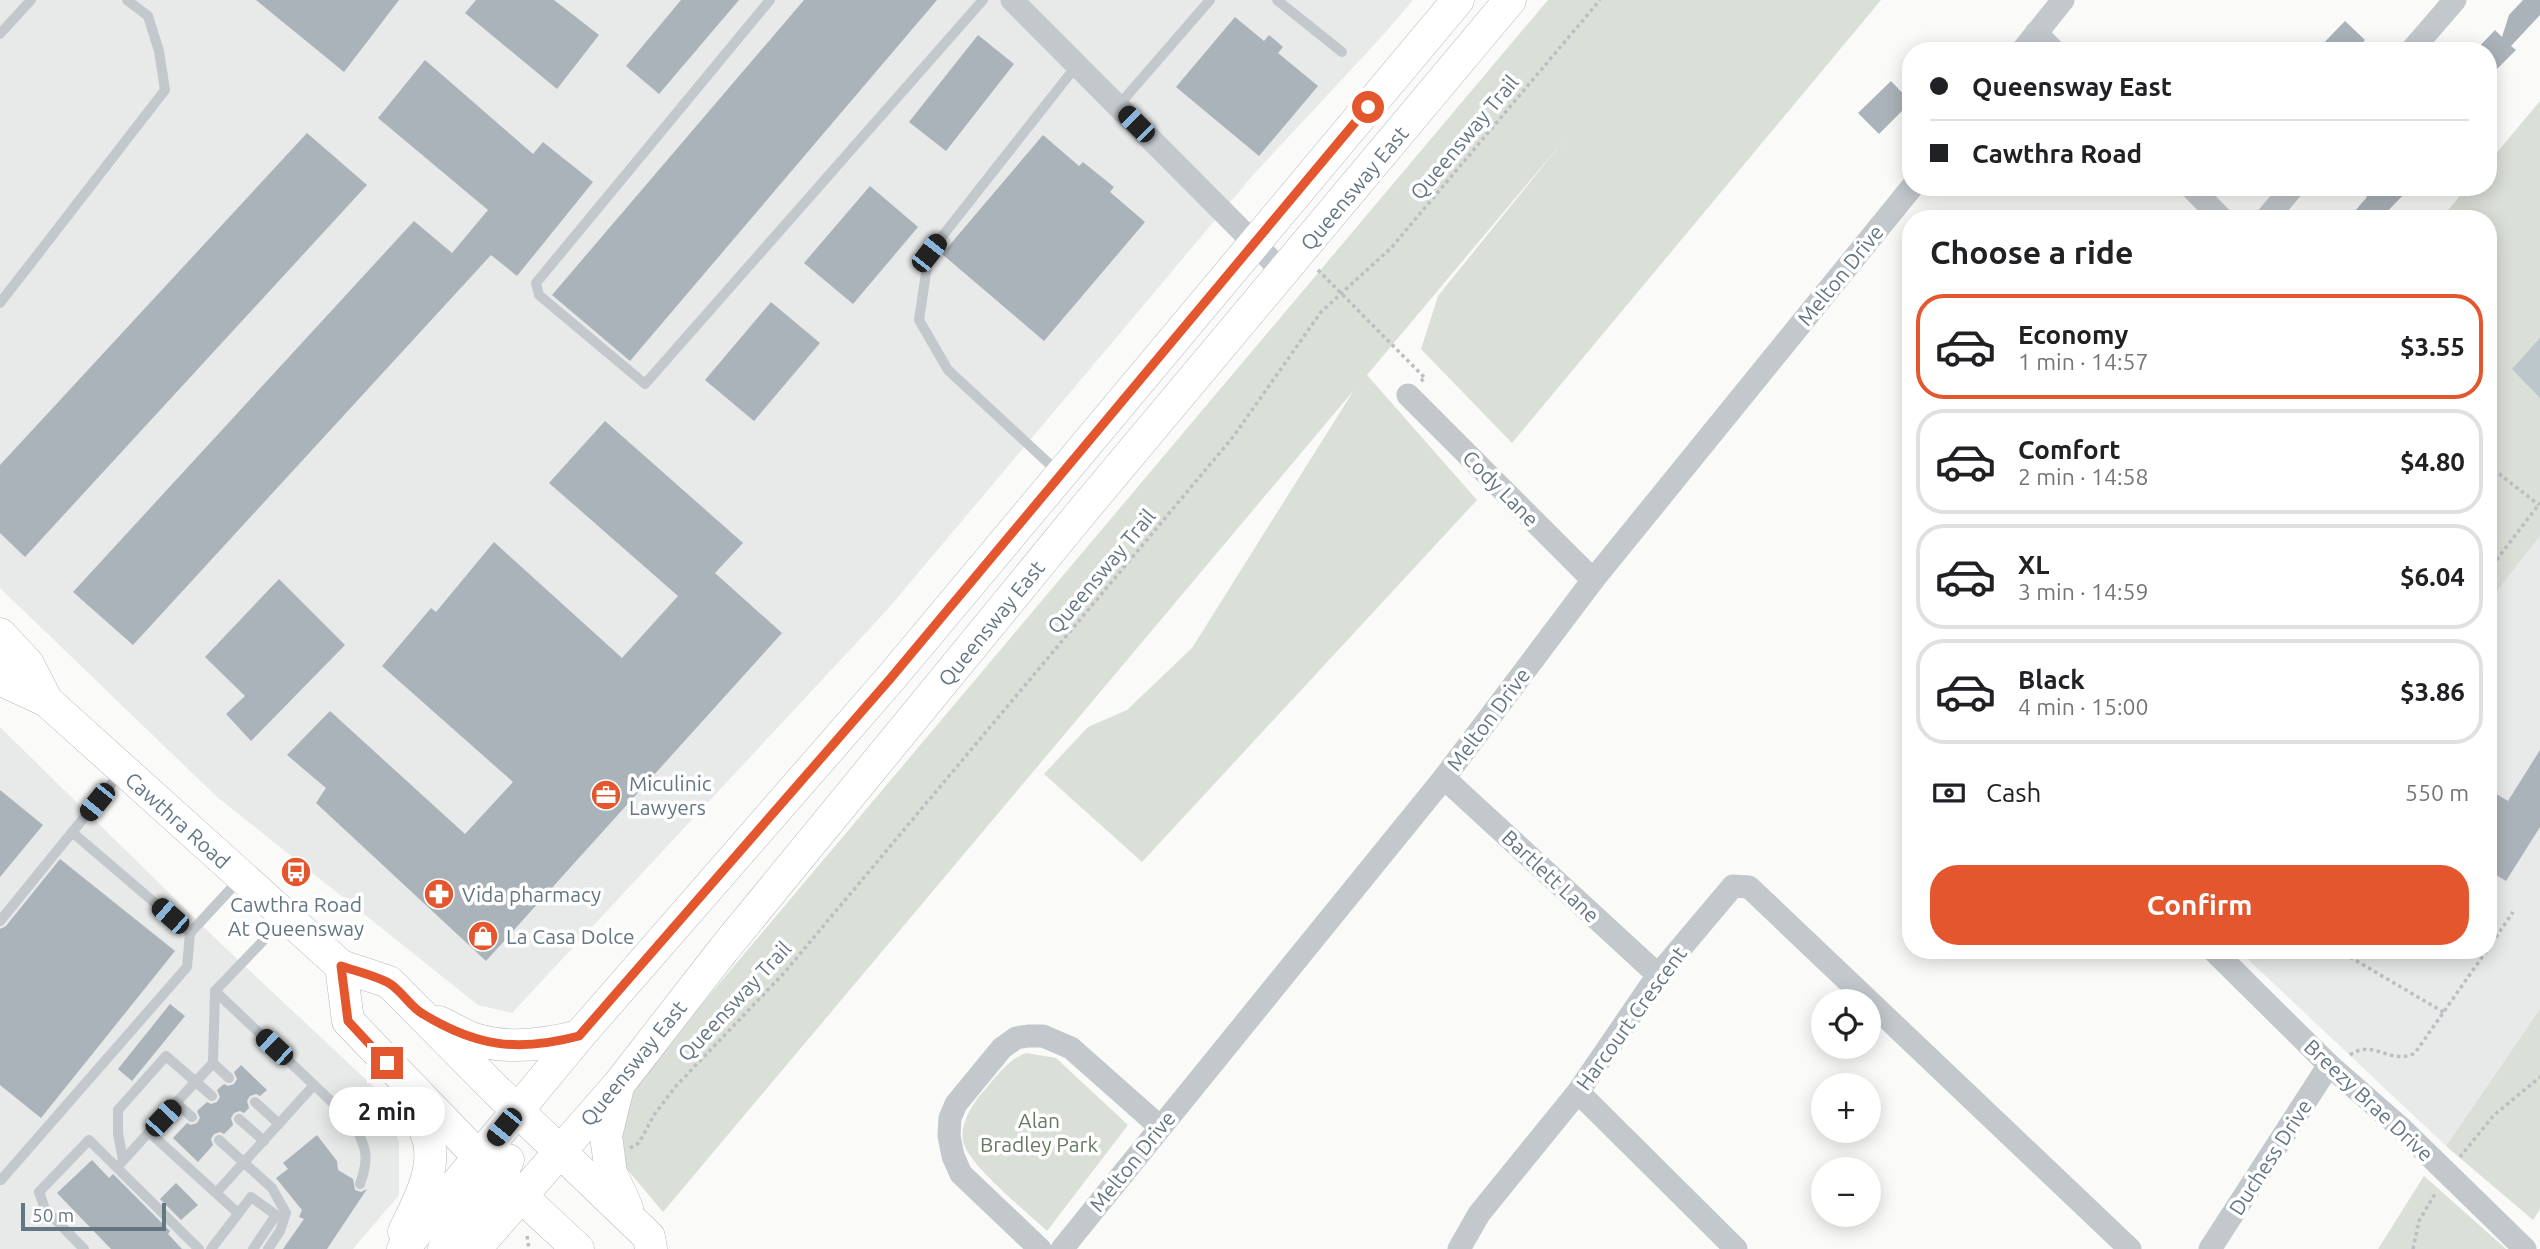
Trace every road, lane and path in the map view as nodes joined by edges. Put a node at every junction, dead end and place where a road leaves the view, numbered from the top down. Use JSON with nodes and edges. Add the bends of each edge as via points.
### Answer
{"nodes":[{"id":1,"x":31,"y":0,"type":"edge"},
{"id":2,"x":127,"y":0,"type":"edge"},
{"id":3,"x":770,"y":0,"type":"edge"},
{"id":4,"x":983,"y":0,"type":"edge"},
{"id":5,"x":1012,"y":0,"type":"edge"},
{"id":6,"x":1210,"y":0,"type":"edge"},
{"id":7,"x":1277,"y":0,"type":"edge"},
{"id":8,"x":1458,"y":0,"type":"edge"},
{"id":9,"x":1510,"y":0,"type":"edge"},
{"id":10,"x":1600,"y":0,"type":"edge"},
{"id":11,"x":2063,"y":0,"type":"edge"},
{"id":12,"x":2455,"y":0,"type":"edge"},
{"id":13,"x":0,"y":34,"type":"edge"},
{"id":14,"x":2029,"y":42,"type":"edge"},
{"id":15,"x":2419,"y":42,"type":"edge"},
{"id":16,"x":1342,"y":52,"type":"dead end"},
{"id":17,"x":1077,"y":65,"type":"junction"},
{"id":18,"x":1118,"y":106,"type":"junction"},
{"id":19,"x":1905,"y":196,"type":"edge"},
{"id":20,"x":2200,"y":196,"type":"edge"},
{"id":21,"x":2285,"y":196,"type":"edge"},
{"id":22,"x":2213,"y":210,"type":"edge"},
{"id":23,"x":2274,"y":210,"type":"edge"},
{"id":24,"x":1255,"y":243,"type":"junction"},
{"id":25,"x":1317,"y":269,"type":"dead end"},
{"id":26,"x":1283,"y":272,"type":"junction"},
{"id":27,"x":0,"y":281,"type":"edge"},
{"id":28,"x":10,"y":290,"type":"junction"},
{"id":29,"x":1340,"y":293,"type":"junction"},
{"id":30,"x":0,"y":303,"type":"edge"},
{"id":31,"x":1408,"y":395,"type":"joint"},
{"id":32,"x":2497,"y":472,"type":"edge"},
{"id":33,"x":1060,"y":475,"type":"junction"},
{"id":34,"x":2540,"y":504,"type":"edge"},
{"id":35,"x":2497,"y":559,"type":"edge"},
{"id":36,"x":1593,"y":580,"type":"junction"},
{"id":37,"x":0,"y":634,"type":"edge"},
{"id":38,"x":0,"y":674,"type":"edge"},
{"id":39,"x":47,"y":701,"type":"junction"},
{"id":40,"x":123,"y":770,"type":"junction"},
{"id":41,"x":1444,"y":778,"type":"junction"},
{"id":42,"x":72,"y":832,"type":"junction"},
{"id":43,"x":242,"y":877,"type":"junction"},
{"id":44,"x":2513,"y":912,"type":"dead end"},
{"id":45,"x":286,"y":917,"type":"junction"},
{"id":46,"x":0,"y":921,"type":"edge"},
{"id":47,"x":190,"y":933,"type":"junction"},
{"id":48,"x":2497,"y":936,"type":"edge"},
{"id":49,"x":2222,"y":959,"type":"edge"},
{"id":50,"x":2353,"y":959,"type":"edge"},
{"id":51,"x":2481,"y":959,"type":"edge"},
{"id":52,"x":341,"y":966,"type":"junction"},
{"id":53,"x":1658,"y":975,"type":"junction"},
{"id":54,"x":215,"y":991,"type":"junction"},
{"id":55,"x":2445,"y":1013,"type":"junction"},
{"id":56,"x":421,"y":1014,"type":"junction"},
{"id":57,"x":579,"y":1036,"type":"junction"},
{"id":58,"x":213,"y":1063,"type":"junction"},
{"id":59,"x":387,"y":1063,"type":"junction"},
{"id":60,"x":2329,"y":1065,"type":"junction"},
{"id":61,"x":2540,"y":1077,"type":"edge"},
{"id":62,"x":229,"y":1078,"type":"dead end"},
{"id":63,"x":196,"y":1081,"type":"junction"},
{"id":64,"x":619,"y":1084,"type":"junction"},
{"id":65,"x":314,"y":1085,"type":"junction"},
{"id":66,"x":1578,"y":1092,"type":"junction"},
{"id":67,"x":212,"y":1096,"type":"dead end"},
{"id":68,"x":255,"y":1102,"type":"dead end"},
{"id":69,"x":176,"y":1103,"type":"junction"},
{"id":70,"x":192,"y":1117,"type":"dead end"},
{"id":71,"x":239,"y":1119,"type":"dead end"},
{"id":72,"x":511,"y":1119,"type":"junction"},
{"id":73,"x":279,"y":1124,"type":"junction"},
{"id":74,"x":1159,"y":1126,"type":"junction"},
{"id":75,"x":149,"y":1132,"type":"junction"},
{"id":76,"x":219,"y":1140,"type":"dead end"},
{"id":77,"x":264,"y":1141,"type":"junction"},
{"id":78,"x":621,"y":1149,"type":"dead end"},
{"id":79,"x":560,"y":1151,"type":"junction"},
{"id":80,"x":245,"y":1163,"type":"junction"},
{"id":81,"x":120,"y":1164,"type":"junction"},
{"id":82,"x":2454,"y":1165,"type":"dead end"},
{"id":83,"x":500,"y":1177,"type":"junction"},
{"id":84,"x":0,"y":1180,"type":"edge"},
{"id":85,"x":360,"y":1184,"type":"dead end"},
{"id":86,"x":2440,"y":1186,"type":"dead end"},
{"id":87,"x":216,"y":1193,"type":"junction"},
{"id":88,"x":238,"y":1213,"type":"junction"},
{"id":89,"x":634,"y":1222,"type":"junction"},
{"id":90,"x":85,"y":1249,"type":"edge"},
{"id":91,"x":199,"y":1249,"type":"edge"},
{"id":92,"x":211,"y":1249,"type":"edge"},
{"id":93,"x":253,"y":1249,"type":"edge"},
{"id":94,"x":268,"y":1249,"type":"edge"},
{"id":95,"x":395,"y":1249,"type":"edge"},
{"id":96,"x":403,"y":1249,"type":"edge"},
{"id":97,"x":444,"y":1249,"type":"edge"},
{"id":98,"x":475,"y":1249,"type":"edge"},
{"id":99,"x":578,"y":1249,"type":"edge"},
{"id":100,"x":651,"y":1249,"type":"edge"},
{"id":101,"x":1041,"y":1249,"type":"edge"},
{"id":102,"x":1062,"y":1249,"type":"edge"},
{"id":103,"x":1459,"y":1249,"type":"edge"},
{"id":104,"x":1736,"y":1249,"type":"edge"},
{"id":105,"x":2130,"y":1249,"type":"edge"},
{"id":106,"x":2210,"y":1249,"type":"edge"},
{"id":107,"x":2413,"y":1249,"type":"edge"},
{"id":108,"x":2525,"y":1249,"type":"edge"}],
"edges":[{"from":1,"to":13,"type":"lane"},
{"from":2,"to":28,"type":"lane","via":[[148,16],[165,90]]},
{"from":3,"to":4,"type":"lane","via":[[536,283],[539,295],[645,384]]},
{"from":5,"to":17,"type":"street"},
{"from":6,"to":18,"type":"lane"},
{"from":7,"to":16,"type":"lane"},
{"from":8,"to":24,"type":"main road","name":"Queensway East"},
{"from":9,"to":26,"type":"main road","name":"Queensway East"},
{"from":10,"to":29,"type":"path","name":"Queensway Trail","via":[[1391,248]]},
{"from":11,"to":14,"type":"street"},
{"from":12,"to":15,"type":"street"},
{"from":17,"to":18,"type":"street"},
{"from":17,"to":33,"type":"lane","via":[[929,253],[919,320],[948,370]]},
{"from":18,"to":24,"type":"street"},
{"from":19,"to":36,"type":"street","name":"Melton Drive"},
{"from":20,"to":22,"type":"street"},
{"from":21,"to":23,"type":"street"},
{"from":24,"to":26,"type":"street"},
{"from":24,"to":33,"type":"main road","name":"Queensway East"},
{"from":25,"to":29,"type":"path"},
{"from":26,"to":64,"type":"main road","name":"Queensway East","via":[[741,928]]},
{"from":27,"to":28,"type":"lane"},
{"from":28,"to":30,"type":"lane"},
{"from":29,"to":31,"type":"path","via":[[1425,378]]},
{"from":29,"to":78,"type":"path","name":"Queensway Trail","via":[[1300,339],[1233,437],[784,973],[676,1086],[636,1146]]},
{"from":31,"to":36,"type":"street","name":"Cody Lane"},
{"from":32,"to":34,"type":"path"},
{"from":33,"to":57,"type":"main road","name":"Queensway East","via":[[890,679]]},
{"from":34,"to":35,"type":"path"},
{"from":36,"to":41,"type":"street","name":"Melton Drive"},
{"from":37,"to":39,"type":"main road","name":"Cawthra Road","via":[[29,664]]},
{"from":38,"to":39,"type":"main road","name":"Cawthra Road","via":[[10,684]]},
{"from":39,"to":40,"type":"main road","name":"Cawthra Road"},
{"from":40,"to":42,"type":"lane"},
{"from":40,"to":43,"type":"main road","name":"Cawthra Road"},
{"from":41,"to":53,"type":"street","name":"Bartlett Lane"},
{"from":41,"to":74,"type":"street","name":"Melton Drive"},
{"from":42,"to":46,"type":"lane"},
{"from":42,"to":47,"type":"lane"},
{"from":43,"to":45,"type":"main road","name":"Cawthra Road"},
{"from":43,"to":47,"type":"lane"},
{"from":44,"to":48,"type":"path"},
{"from":45,"to":52,"type":"main road","name":"Cawthra Road"},
{"from":45,"to":54,"type":"lane"},
{"from":47,"to":84,"type":"lane","via":[[187,967]]},
{"from":49,"to":60,"type":"street","name":"Breezy Brae Drive"},
{"from":50,"to":55,"type":"path"},
{"from":51,"to":55,"type":"path"},
{"from":52,"to":56,"type":"main road","name":"Cawthra Road","via":[[389,982]]},
{"from":52,"to":59,"type":"main road","via":[[348,1021]]},
{"from":53,"to":66,"type":"street","name":"Harcourt Crescent"},
{"from":53,"to":105,"type":"street","name":"Harcourt Crescent","via":[[1733,886],[1749,887]]},
{"from":54,"to":58,"type":"lane"},
{"from":54,"to":65,"type":"lane"},
{"from":55,"to":60,"type":"path","via":[[2421,1047],[2408,1057],[2361,1049]]},
{"from":56,"to":57,"type":"main road","via":[[472,1039],[498,1045],[558,1042]]},
{"from":56,"to":72,"type":"main road","name":"Cawthra Road"},
{"from":57,"to":72,"type":"main road","name":"Queensway East"},
{"from":58,"to":62,"type":"lane"},
{"from":58,"to":63,"type":"lane"},
{"from":59,"to":83,"type":"main road"},
{"from":59,"to":95,"type":"main road","via":[[430,1148],[420,1198]]},
{"from":60,"to":106,"type":"street","name":"Duchess Drive"},
{"from":60,"to":108,"type":"street","name":"Breezy Brae Drive"},
{"from":61,"to":82,"type":"path","via":[[2494,1115]]},
{"from":63,"to":67,"type":"lane"},
{"from":63,"to":69,"type":"lane"},
{"from":63,"to":81,"type":"lane","via":[[166,1056],[118,1110]]},
{"from":64,"to":79,"type":"main road","name":"Queensway East"},
{"from":64,"to":89,"type":"main road","via":[[606,1136],[611,1173]]},
{"from":65,"to":73,"type":"lane"},
{"from":65,"to":85,"type":"lane","via":[[353,1122],[366,1147]]},
{"from":66,"to":103,"type":"street","name":"Harcourt Crescent","via":[[1479,1214]]},
{"from":66,"to":104,"type":"street"},
{"from":68,"to":73,"type":"lane"},
{"from":69,"to":70,"type":"lane"},
{"from":69,"to":75,"type":"lane"},
{"from":71,"to":77,"type":"lane"},
{"from":72,"to":79,"type":"main road","name":"Cawthra Road"},
{"from":72,"to":83,"type":"main road","name":"Queensway East"},
{"from":73,"to":77,"type":"lane"},
{"from":74,"to":101,"type":"street","via":[[1071,1048],[1028,1036],[1002,1048],[956,1104],[949,1136],[961,1174]]},
{"from":74,"to":102,"type":"street","name":"Melton Drive"},
{"from":75,"to":81,"type":"lane"},
{"from":75,"to":87,"type":"lane"},
{"from":76,"to":80,"type":"lane"},
{"from":77,"to":80,"type":"lane"},
{"from":79,"to":83,"type":"main road","name":"Queensway East"},
{"from":79,"to":89,"type":"main road","name":"Cawthra Road"},
{"from":80,"to":87,"type":"lane"},
{"from":80,"to":94,"type":"lane","via":[[272,1188],[286,1213]]},
{"from":81,"to":90,"type":"lane","via":[[89,1140],[39,1192],[45,1209]]},
{"from":81,"to":91,"type":"lane"},
{"from":83,"to":96,"type":"main road","name":"Queensway East"},
{"from":83,"to":97,"type":"main road"},
{"from":83,"to":98,"type":"main road","name":"Queensway East"},
{"from":83,"to":99,"type":"main road"},
{"from":86,"to":107,"type":"path","via":[[2419,1221]]},
{"from":87,"to":88,"type":"lane"},
{"from":88,"to":92,"type":"lane"},
{"from":88,"to":93,"type":"lane","via":[[251,1197],[276,1215]]},
{"from":89,"to":100,"type":"main road","name":"Cawthra Road","via":[[649,1237]]}]}
